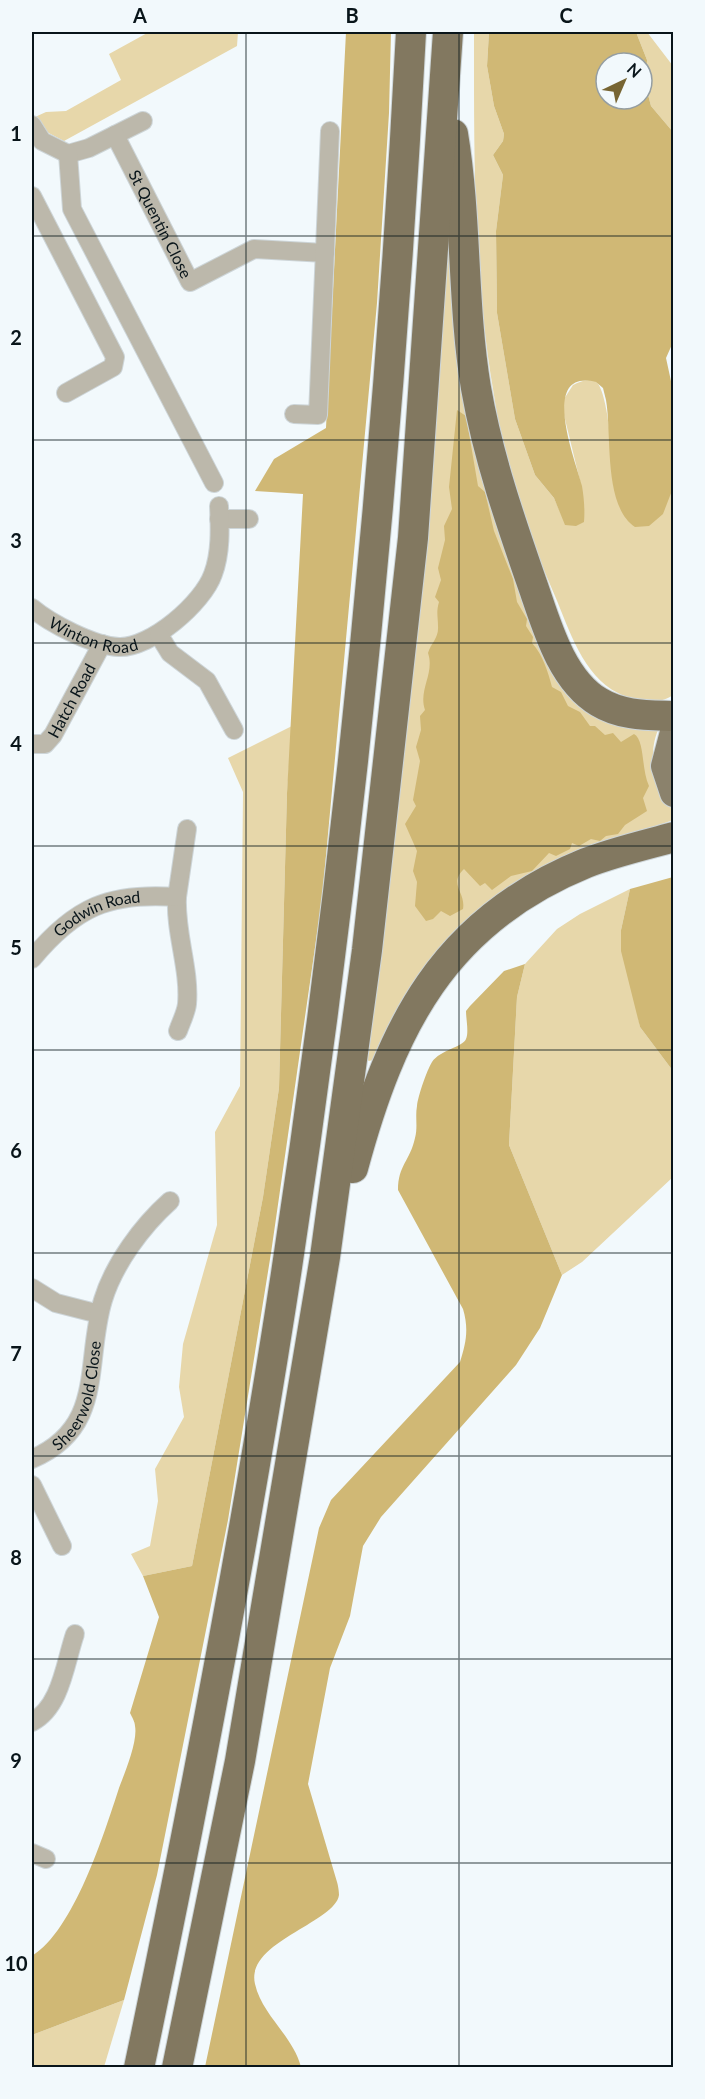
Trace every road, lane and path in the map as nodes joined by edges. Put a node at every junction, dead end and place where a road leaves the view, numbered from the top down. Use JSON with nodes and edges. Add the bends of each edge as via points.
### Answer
{"nodes":[{"id":1,"x":411,"y":32,"type":"edge"},
{"id":2,"x":448,"y":32,"type":"edge"},
{"id":3,"x":446,"y":87,"type":"junction"},
{"id":4,"x":142,"y":121,"type":"dead end"},
{"id":5,"x":32,"y":125,"type":"edge"},
{"id":6,"x":330,"y":130,"type":"dead end"},
{"id":7,"x":115,"y":135,"type":"junction"},
{"id":8,"x":68,"y":154,"type":"junction"},
{"id":9,"x":32,"y":196,"type":"edge"},
{"id":10,"x":325,"y":254,"type":"junction"},
{"id":11,"x":66,"y":393,"type":"dead end"},
{"id":12,"x":294,"y":414,"type":"dead end"},
{"id":13,"x":214,"y":483,"type":"dead end"},
{"id":14,"x":249,"y":519,"type":"dead end"},
{"id":15,"x":32,"y":608,"type":"edge"},
{"id":16,"x":159,"y":635,"type":"junction"},
{"id":17,"x":102,"y":644,"type":"junction"},
{"id":18,"x":674,"y":716,"type":"edge"},
{"id":19,"x":234,"y":730,"type":"dead end"},
{"id":20,"x":674,"y":732,"type":"edge"},
{"id":21,"x":32,"y":744,"type":"edge"},
{"id":22,"x":674,"y":793,"type":"edge"},
{"id":23,"x":187,"y":829,"type":"dead end"},
{"id":24,"x":674,"y":837,"type":"edge"},
{"id":25,"x":177,"y":897,"type":"junction"},
{"id":26,"x":32,"y":959,"type":"edge"},
{"id":27,"x":178,"y":1031,"type":"dead end"},
{"id":28,"x":170,"y":1201,"type":"dead end"},
{"id":29,"x":325,"y":1257,"type":"junction"},
{"id":30,"x":32,"y":1288,"type":"edge"},
{"id":31,"x":99,"y":1314,"type":"junction"},
{"id":32,"x":32,"y":1459,"type":"edge"},
{"id":33,"x":32,"y":1485,"type":"edge"},
{"id":34,"x":62,"y":1546,"type":"dead end"},
{"id":35,"x":75,"y":1634,"type":"dead end"},
{"id":36,"x":32,"y":1722,"type":"edge"},
{"id":37,"x":139,"y":2067,"type":"edge"},
{"id":38,"x":177,"y":2067,"type":"edge"}],
"edges":[{"from":1,"to":37,"type":"highway","via":[[394,308],[354,749],[312,1088],[245,1515],[192,1811]]},
{"from":2,"to":3,"type":"highway"},
{"from":3,"to":18,"type":"highway","via":[[460,175],[464,287],[476,389],[501,495],[539,603],[565,662],[584,691],[598,702],[626,713]]},
{"from":3,"to":29,"type":"highway","via":[[412,538],[367,950]]},
{"from":4,"to":7,"type":"street"},
{"from":5,"to":8,"type":"street","via":[[42,141]]},
{"from":6,"to":10,"type":"street"},
{"from":7,"to":8,"type":"street"},
{"from":7,"to":10,"type":"street","name":"St Quentin Close","via":[[190,282],[254,249]]},
{"from":8,"to":13,"type":"street","via":[[72,208]]},
{"from":9,"to":11,"type":"street","via":[[116,357],[113,367]]},
{"from":10,"to":12,"type":"street","via":[[318,415]]},
{"from":14,"to":16,"type":"street","name":"Winton Road","via":[[219,513],[218,555],[210,582]]},
{"from":15,"to":17,"type":"street","name":"Winton Road","via":[[56,625]]},
{"from":16,"to":17,"type":"street","name":"Winton Road","via":[[132,646]]},
{"from":16,"to":19,"type":"street","name":"Winton Road","via":[[170,652],[207,681]]},
{"from":17,"to":21,"type":"street","name":"Hatch Road","via":[[53,735],[45,744]]},
{"from":20,"to":22,"type":"main road","via":[[665,765]]},
{"from":23,"to":25,"type":"street"},
{"from":24,"to":29,"type":"highway","via":[[588,862],[524,894],[482,927],[437,973],[408,1016],[375,1090]]},
{"from":25,"to":26,"type":"street","name":"Godwin Road","via":[[144,895],[93,907],[59,927]]},
{"from":25,"to":27,"type":"street","via":[[187,1005]]},
{"from":28,"to":31,"type":"street","name":"Sheerwold Close","via":[[135,1240],[111,1281]]},
{"from":29,"to":38,"type":"highway","via":[[240,1761]]},
{"from":30,"to":31,"type":"street","name":"Sheerwold Close","via":[[56,1303]]},
{"from":31,"to":32,"type":"street","name":"Sheerwold Close","via":[[92,1378],[81,1416],[58,1444]]},
{"from":33,"to":34,"type":"street"},
{"from":35,"to":36,"type":"street","via":[[54,1700],[43,1716]]}]}
